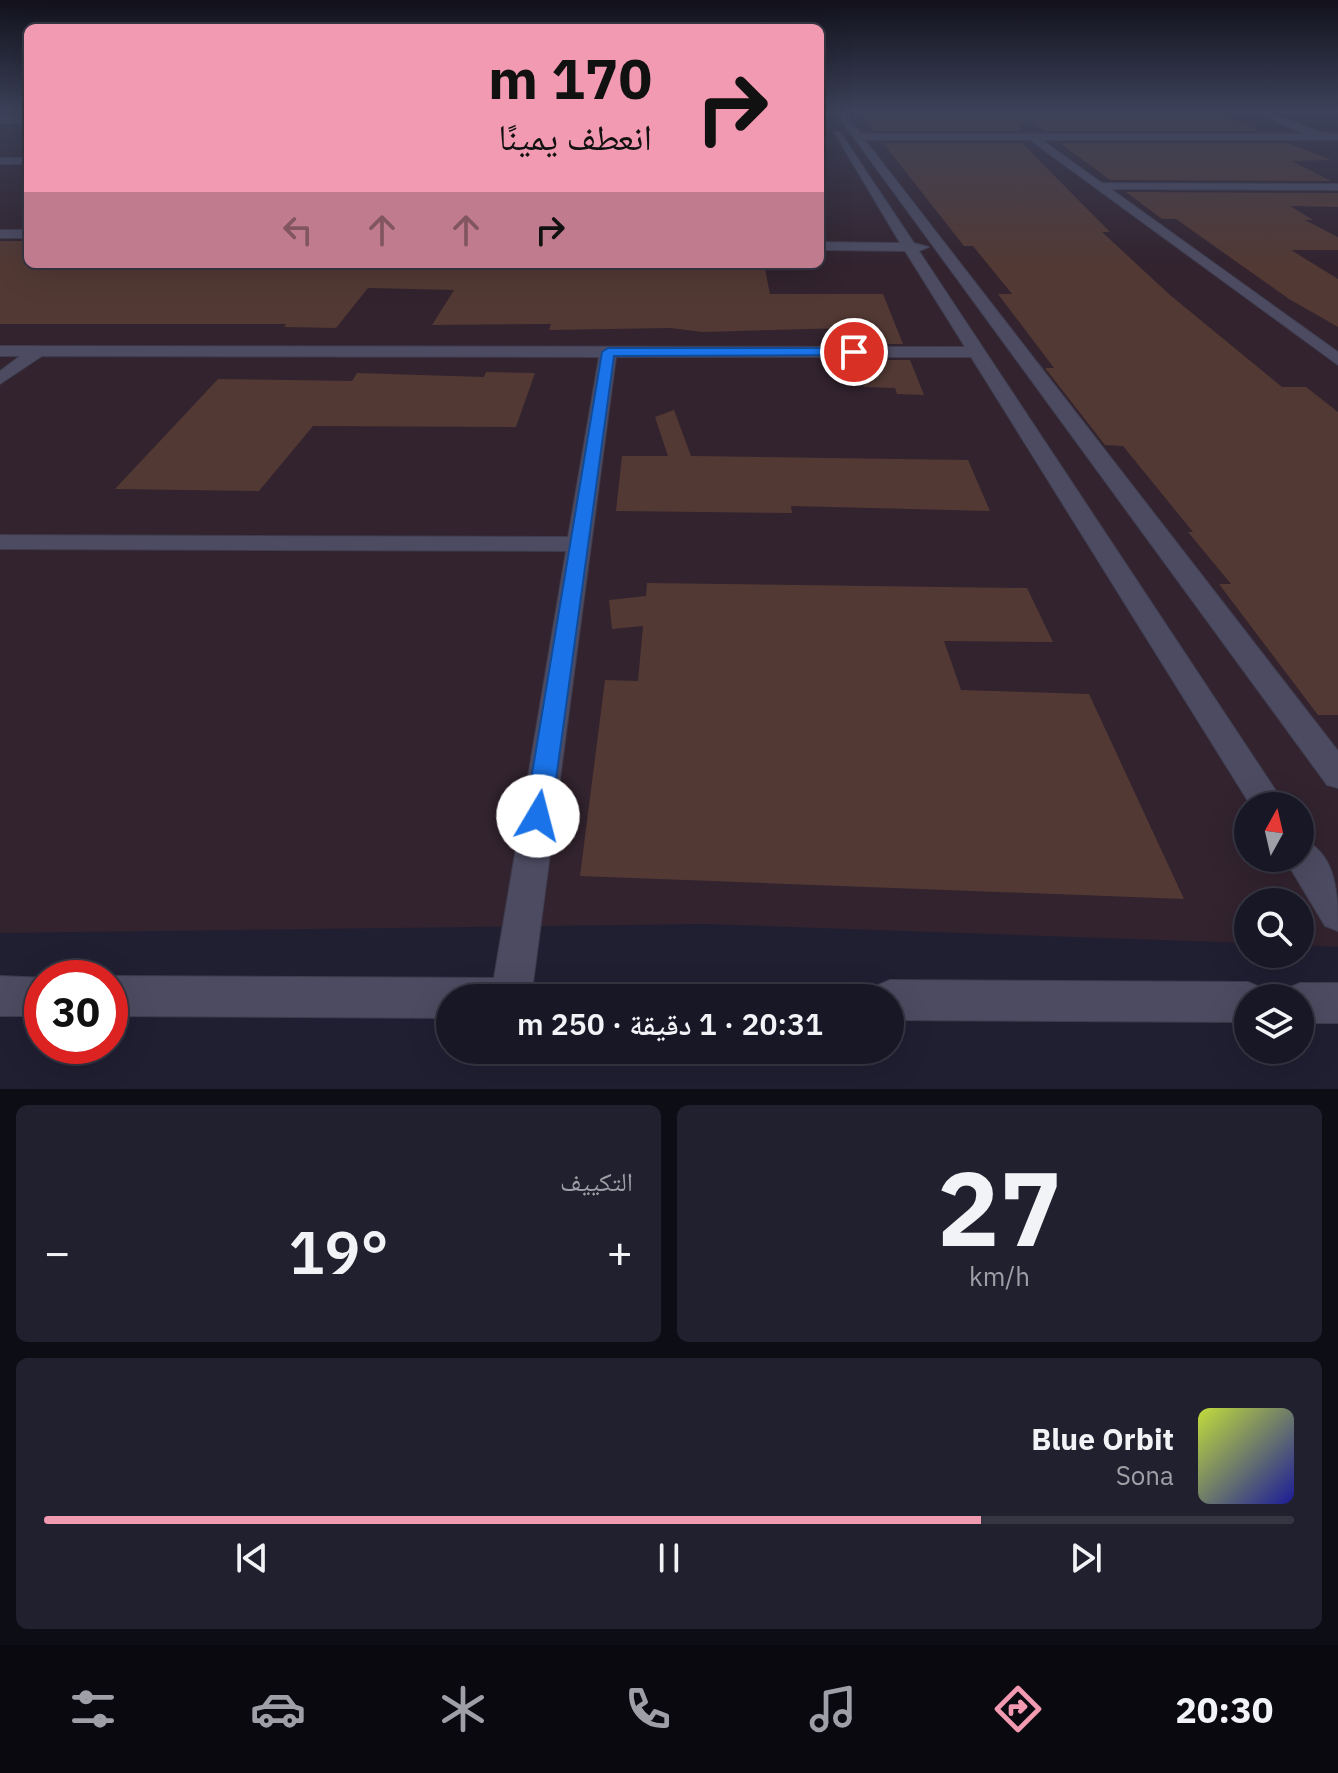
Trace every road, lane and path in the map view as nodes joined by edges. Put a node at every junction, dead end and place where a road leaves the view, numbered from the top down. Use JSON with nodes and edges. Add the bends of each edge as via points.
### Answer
{"nodes":[{"id":1,"x":855,"y":163,"type":"edge"},
{"id":2,"x":877,"y":163,"type":"edge"},
{"id":3,"x":1066,"y":163,"type":"edge"},
{"id":4,"x":1096,"y":186,"type":"junction"},
{"id":5,"x":1303,"y":187,"type":"junction"},
{"id":6,"x":1338,"y":187,"type":"edge"},
{"id":7,"x":1326,"y":198,"type":"dead end"},
{"id":8,"x":0,"y":234,"type":"edge"},
{"id":9,"x":24,"y":234,"type":"edge"},
{"id":10,"x":824,"y":236,"type":"edge"},
{"id":11,"x":906,"y":242,"type":"junction"},
{"id":12,"x":937,"y":242,"type":"junction"},
{"id":13,"x":0,"y":244,"type":"edge"},
{"id":14,"x":24,"y":244,"type":"edge"},
{"id":15,"x":824,"y":246,"type":"edge"},
{"id":16,"x":0,"y":351,"type":"edge"},
{"id":17,"x":38,"y":351,"type":"junction"},
{"id":18,"x":608,"y":352,"type":"junction"},
{"id":19,"x":977,"y":352,"type":"junction"},
{"id":20,"x":1338,"y":360,"type":"edge"},
{"id":21,"x":0,"y":379,"type":"edge"},
{"id":22,"x":0,"y":542,"type":"edge"},
{"id":23,"x":578,"y":544,"type":"junction"},
{"id":24,"x":1338,"y":775,"type":"edge"},
{"id":25,"x":1260,"y":792,"type":"edge"},
{"id":26,"x":1312,"y":872,"type":"edge"},
{"id":27,"x":1338,"y":913,"type":"edge"},
{"id":28,"x":513,"y":984,"type":"edge"},
{"id":29,"x":128,"y":996,"type":"edge"},
{"id":30,"x":436,"y":998,"type":"edge"},
{"id":31,"x":904,"y":1000,"type":"edge"},
{"id":32,"x":1234,"y":1002,"type":"edge"},
{"id":33,"x":1314,"y":1003,"type":"edge"},
{"id":34,"x":1338,"y":1003,"type":"edge"}],
"edges":[{"from":1,"to":11,"type":"street"},
{"from":2,"to":12,"type":"street"},
{"from":3,"to":4,"type":"street"},
{"from":4,"to":5,"type":"street"},
{"from":4,"to":20,"type":"street"},
{"from":5,"to":6,"type":"street"},
{"from":5,"to":7,"type":"street"},
{"from":8,"to":9,"type":"street"},
{"from":10,"to":11,"type":"street"},
{"from":11,"to":12,"type":"street"},
{"from":11,"to":15,"type":"street"},
{"from":11,"to":19,"type":"street"},
{"from":12,"to":24,"type":"street"},
{"from":13,"to":14,"type":"street"},
{"from":16,"to":17,"type":"street"},
{"from":17,"to":18,"type":"street"},
{"from":17,"to":21,"type":"street"},
{"from":18,"to":19,"type":"street"},
{"from":18,"to":23,"type":"street"},
{"from":19,"to":25,"type":"street"},
{"from":22,"to":23,"type":"street"},
{"from":23,"to":28,"type":"street"},
{"from":26,"to":27,"type":"street"},
{"from":29,"to":30,"type":"street"},
{"from":31,"to":32,"type":"street"},
{"from":33,"to":34,"type":"street"}]}
